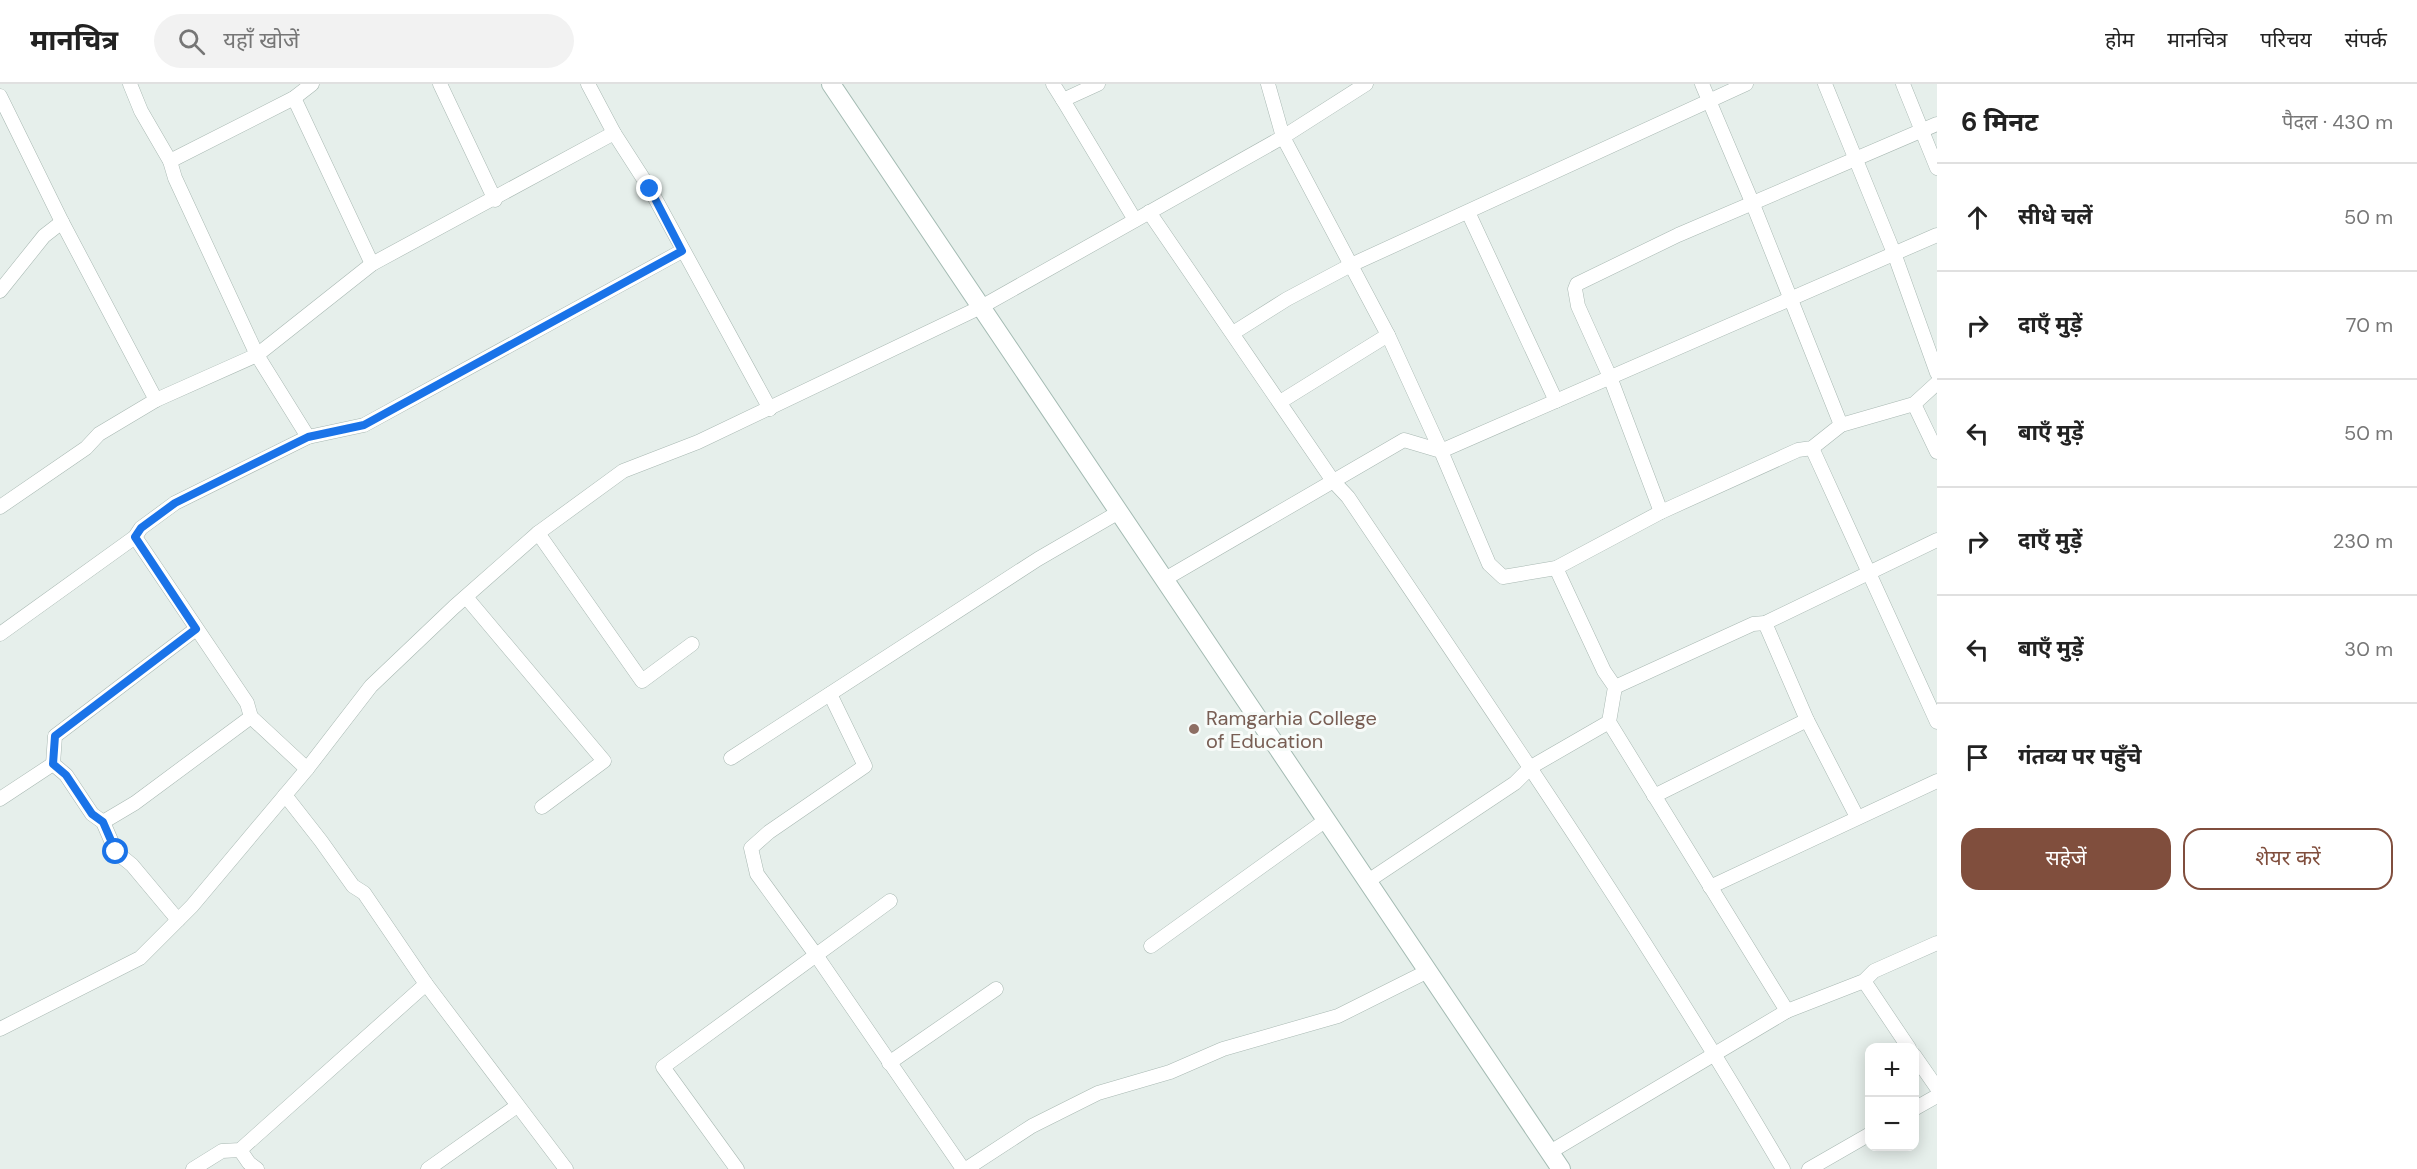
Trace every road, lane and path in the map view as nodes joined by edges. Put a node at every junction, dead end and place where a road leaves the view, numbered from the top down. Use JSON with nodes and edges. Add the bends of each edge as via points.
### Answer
{"nodes":[{"id":1,"x":130,"y":84,"type":"edge"},
{"id":2,"x":312,"y":84,"type":"edge"},
{"id":3,"x":440,"y":84,"type":"edge"},
{"id":4,"x":588,"y":84,"type":"edge"},
{"id":5,"x":831,"y":84,"type":"edge"},
{"id":6,"x":1053,"y":84,"type":"edge"},
{"id":7,"x":1098,"y":84,"type":"edge"},
{"id":8,"x":1268,"y":84,"type":"edge"},
{"id":9,"x":1366,"y":84,"type":"edge"},
{"id":10,"x":1702,"y":84,"type":"edge"},
{"id":11,"x":1746,"y":84,"type":"edge"},
{"id":12,"x":1825,"y":84,"type":"edge"},
{"id":13,"x":1903,"y":84,"type":"edge"},
{"id":14,"x":0,"y":96,"type":"edge"},
{"id":15,"x":294,"y":98,"type":"junction"},
{"id":16,"x":1709,"y":99,"type":"junction"},
{"id":17,"x":1063,"y":100,"type":"junction"},
{"id":18,"x":1937,"y":124,"type":"edge"},
{"id":19,"x":1922,"y":130,"type":"junction"},
{"id":20,"x":614,"y":134,"type":"junction"},
{"id":21,"x":1283,"y":137,"type":"junction"},
{"id":22,"x":1854,"y":158,"type":"junction"},
{"id":23,"x":170,"y":161,"type":"junction"},
{"id":24,"x":1937,"y":168,"type":"edge"},
{"id":25,"x":495,"y":200,"type":"junction"},
{"id":26,"x":1752,"y":202,"type":"junction"},
{"id":27,"x":1149,"y":212,"type":"junction"},
{"id":28,"x":1468,"y":212,"type":"junction"},
{"id":29,"x":1135,"y":220,"type":"junction"},
{"id":30,"x":62,"y":222,"type":"junction"},
{"id":31,"x":1937,"y":235,"type":"edge"},
{"id":32,"x":682,"y":251,"type":"junction"},
{"id":33,"x":1894,"y":253,"type":"junction"},
{"id":34,"x":372,"y":264,"type":"junction"},
{"id":35,"x":1351,"y":265,"type":"junction"},
{"id":36,"x":0,"y":291,"type":"edge"},
{"id":37,"x":1791,"y":298,"type":"junction"},
{"id":38,"x":981,"y":307,"type":"junction"},
{"id":39,"x":1233,"y":333,"type":"junction"},
{"id":40,"x":1388,"y":335,"type":"junction"},
{"id":41,"x":257,"y":355,"type":"junction"},
{"id":42,"x":1937,"y":373,"type":"edge"},
{"id":43,"x":1610,"y":377,"type":"junction"},
{"id":44,"x":1937,"y":383,"type":"edge"},
{"id":45,"x":156,"y":400,"type":"junction"},
{"id":46,"x":1556,"y":401,"type":"junction"},
{"id":47,"x":1281,"y":402,"type":"junction"},
{"id":48,"x":1914,"y":404,"type":"junction"},
{"id":49,"x":770,"y":409,"type":"junction"},
{"id":50,"x":1841,"y":425,"type":"junction"},
{"id":51,"x":308,"y":437,"type":"junction"},
{"id":52,"x":1812,"y":448,"type":"junction"},
{"id":53,"x":1441,"y":451,"type":"junction"},
{"id":54,"x":1937,"y":452,"type":"edge"},
{"id":55,"x":1333,"y":481,"type":"junction"},
{"id":56,"x":0,"y":507,"type":"edge"},
{"id":57,"x":1119,"y":512,"type":"junction"},
{"id":58,"x":1661,"y":512,"type":"junction"},
{"id":59,"x":538,"y":533,"type":"junction"},
{"id":60,"x":135,"y":537,"type":"junction"},
{"id":61,"x":1937,"y":540,"type":"edge"},
{"id":62,"x":1556,"y":568,"type":"junction"},
{"id":63,"x":1870,"y":571,"type":"junction"},
{"id":64,"x":1164,"y":579,"type":"junction"},
{"id":65,"x":466,"y":597,"type":"junction"},
{"id":66,"x":1765,"y":623,"type":"junction"},
{"id":67,"x":196,"y":629,"type":"junction"},
{"id":68,"x":0,"y":634,"type":"edge"},
{"id":69,"x":692,"y":644,"type":"dead end"},
{"id":70,"x":1615,"y":687,"type":"junction"},
{"id":71,"x":830,"y":694,"type":"junction"},
{"id":72,"x":251,"y":717,"type":"junction"},
{"id":73,"x":1807,"y":720,"type":"junction"},
{"id":74,"x":1609,"y":722,"type":"junction"},
{"id":75,"x":1937,"y":722,"type":"edge"},
{"id":76,"x":731,"y":758,"type":"dead end"},
{"id":77,"x":53,"y":764,"type":"junction"},
{"id":78,"x":1531,"y":767,"type":"junction"},
{"id":79,"x":307,"y":769,"type":"junction"},
{"id":80,"x":1937,"y":781,"type":"edge"},
{"id":81,"x":285,"y":795,"type":"junction"},
{"id":82,"x":1654,"y":796,"type":"junction"},
{"id":83,"x":0,"y":799,"type":"edge"},
{"id":84,"x":542,"y":807,"type":"dead end"},
{"id":85,"x":1857,"y":817,"type":"junction"},
{"id":86,"x":1326,"y":820,"type":"junction"},
{"id":87,"x":103,"y":822,"type":"junction"},
{"id":88,"x":1368,"y":881,"type":"junction"},
{"id":89,"x":1710,"y":887,"type":"junction"},
{"id":90,"x":890,"y":901,"type":"dead end"},
{"id":91,"x":178,"y":920,"type":"junction"},
{"id":92,"x":1937,"y":943,"type":"edge"},
{"id":93,"x":1151,"y":946,"type":"dead end"},
{"id":94,"x":816,"y":955,"type":"junction"},
{"id":95,"x":1428,"y":971,"type":"junction"},
{"id":96,"x":1864,"y":981,"type":"junction"},
{"id":97,"x":426,"y":984,"type":"junction"},
{"id":98,"x":996,"y":989,"type":"dead end"},
{"id":99,"x":1787,"y":1011,"type":"junction"},
{"id":100,"x":0,"y":1029,"type":"edge"},
{"id":101,"x":1906,"y":1043,"type":"edge"},
{"id":102,"x":1715,"y":1053,"type":"junction"},
{"id":103,"x":1919,"y":1062,"type":"edge"},
{"id":104,"x":889,"y":1063,"type":"junction"},
{"id":105,"x":1937,"y":1088,"type":"edge"},
{"id":106,"x":1937,"y":1096,"type":"edge"},
{"id":107,"x":517,"y":1106,"type":"junction"},
{"id":108,"x":1919,"y":1106,"type":"edge"},
{"id":109,"x":1865,"y":1136,"type":"edge"},
{"id":110,"x":240,"y":1150,"type":"junction"},
{"id":111,"x":1550,"y":1152,"type":"junction"},
{"id":112,"x":193,"y":1169,"type":"edge"},
{"id":113,"x":257,"y":1169,"type":"edge"},
{"id":114,"x":428,"y":1169,"type":"edge"},
{"id":115,"x":567,"y":1169,"type":"edge"},
{"id":116,"x":737,"y":1169,"type":"edge"},
{"id":117,"x":965,"y":1169,"type":"edge"},
{"id":118,"x":1562,"y":1169,"type":"edge"},
{"id":119,"x":1783,"y":1169,"type":"edge"},
{"id":120,"x":1809,"y":1169,"type":"edge"}],
"edges":[{"from":1,"to":23,"type":"street"},
{"from":2,"to":15,"type":"street"},
{"from":3,"to":25,"type":"street"},
{"from":4,"to":20,"type":"street"},
{"from":5,"to":38,"type":"main road"},
{"from":6,"to":17,"type":"street"},
{"from":7,"to":17,"type":"street"},
{"from":8,"to":21,"type":"street"},
{"from":9,"to":21,"type":"street"},
{"from":10,"to":16,"type":"street"},
{"from":11,"to":16,"type":"street"},
{"from":12,"to":22,"type":"street"},
{"from":13,"to":19,"type":"street"},
{"from":14,"to":30,"type":"street"},
{"from":15,"to":23,"type":"street"},
{"from":15,"to":34,"type":"street"},
{"from":16,"to":26,"type":"street"},
{"from":16,"to":28,"type":"street"},
{"from":17,"to":29,"type":"street"},
{"from":18,"to":19,"type":"street"},
{"from":19,"to":22,"type":"street"},
{"from":19,"to":24,"type":"street"},
{"from":20,"to":25,"type":"street"},
{"from":20,"to":32,"type":"street","via":[[650,189]]},
{"from":21,"to":27,"type":"street"},
{"from":21,"to":35,"type":"street"},
{"from":22,"to":26,"type":"street"},
{"from":22,"to":33,"type":"street"},
{"from":23,"to":41,"type":"street"},
{"from":25,"to":34,"type":"street"},
{"from":26,"to":37,"type":"street"},
{"from":26,"to":43,"type":"street","via":[[1577,284],[1578,306]]},
{"from":27,"to":29,"type":"street"},
{"from":27,"to":39,"type":"street"},
{"from":28,"to":35,"type":"street"},
{"from":28,"to":46,"type":"street"},
{"from":29,"to":38,"type":"street"},
{"from":30,"to":36,"type":"street","via":[[44,236]]},
{"from":30,"to":45,"type":"street"},
{"from":31,"to":33,"type":"street"},
{"from":32,"to":49,"type":"street"},
{"from":32,"to":51,"type":"street","via":[[364,425]]},
{"from":33,"to":37,"type":"street"},
{"from":33,"to":42,"type":"street"},
{"from":34,"to":41,"type":"street"},
{"from":35,"to":39,"type":"street"},
{"from":35,"to":40,"type":"street"},
{"from":37,"to":43,"type":"street"},
{"from":37,"to":50,"type":"street"},
{"from":38,"to":49,"type":"street"},
{"from":38,"to":57,"type":"main road"},
{"from":39,"to":47,"type":"street"},
{"from":40,"to":47,"type":"street"},
{"from":40,"to":53,"type":"street"},
{"from":41,"to":45,"type":"street"},
{"from":41,"to":51,"type":"street"},
{"from":43,"to":46,"type":"street"},
{"from":43,"to":58,"type":"street"},
{"from":44,"to":48,"type":"street"},
{"from":45,"to":56,"type":"street","via":[[99,434],[86,448]]},
{"from":46,"to":53,"type":"street"},
{"from":47,"to":55,"type":"street"},
{"from":48,"to":50,"type":"street"},
{"from":48,"to":54,"type":"street"},
{"from":49,"to":59,"type":"street","via":[[623,471]]},
{"from":50,"to":52,"type":"street"},
{"from":51,"to":60,"type":"street","via":[[175,503]]},
{"from":52,"to":58,"type":"street","via":[[1798,450]]},
{"from":52,"to":63,"type":"street"},
{"from":53,"to":55,"type":"street","via":[[1404,440]]},
{"from":53,"to":62,"type":"street","via":[[1489,564],[1503,577]]},
{"from":55,"to":64,"type":"street"},
{"from":55,"to":78,"type":"street","via":[[1348,496]]},
{"from":57,"to":64,"type":"main road"},
{"from":57,"to":71,"type":"street","via":[[1038,559]]},
{"from":58,"to":62,"type":"street"},
{"from":59,"to":65,"type":"street"},
{"from":59,"to":69,"type":"street","via":[[642,681]]},
{"from":60,"to":67,"type":"street"},
{"from":60,"to":68,"type":"street"},
{"from":61,"to":63,"type":"street"},
{"from":62,"to":70,"type":"street"},
{"from":63,"to":66,"type":"street"},
{"from":63,"to":75,"type":"street"},
{"from":64,"to":86,"type":"main road"},
{"from":65,"to":79,"type":"street","via":[[371,686]]},
{"from":65,"to":84,"type":"street","via":[[604,761]]},
{"from":66,"to":70,"type":"street","via":[[1753,624]]},
{"from":66,"to":73,"type":"street"},
{"from":67,"to":72,"type":"street","via":[[247,703]]},
{"from":67,"to":77,"type":"street","via":[[55,736]]},
{"from":70,"to":74,"type":"street"},
{"from":71,"to":76,"type":"street"},
{"from":71,"to":94,"type":"street","via":[[865,766],[752,848],[757,874]]},
{"from":72,"to":79,"type":"street"},
{"from":72,"to":87,"type":"street","via":[[135,803]]},
{"from":73,"to":82,"type":"street"},
{"from":73,"to":85,"type":"street"},
{"from":74,"to":78,"type":"street"},
{"from":74,"to":82,"type":"street"},
{"from":77,"to":83,"type":"street"},
{"from":77,"to":87,"type":"street","via":[[66,775],[92,814]]},
{"from":78,"to":88,"type":"street","via":[[1515,783]]},
{"from":78,"to":102,"type":"street"},
{"from":79,"to":81,"type":"street"},
{"from":80,"to":85,"type":"street"},
{"from":81,"to":91,"type":"street"},
{"from":81,"to":97,"type":"street","via":[[353,886],[363,893]]},
{"from":82,"to":89,"type":"street"},
{"from":85,"to":89,"type":"street"},
{"from":86,"to":88,"type":"main road"},
{"from":86,"to":93,"type":"street"},
{"from":87,"to":91,"type":"street","via":[[116,852],[132,865]]},
{"from":88,"to":95,"type":"main road"},
{"from":89,"to":99,"type":"street"},
{"from":90,"to":94,"type":"street"},
{"from":91,"to":100,"type":"street","via":[[140,958]]},
{"from":92,"to":96,"type":"street","via":[[1874,971]]},
{"from":94,"to":104,"type":"street"},
{"from":94,"to":116,"type":"street","via":[[663,1067]]},
{"from":95,"to":111,"type":"main road"},
{"from":95,"to":117,"type":"street","via":[[1338,1016],[1223,1049],[1170,1072],[1098,1093],[1032,1126]]},
{"from":96,"to":99,"type":"street"},
{"from":96,"to":101,"type":"street"},
{"from":97,"to":107,"type":"street"},
{"from":97,"to":110,"type":"street"},
{"from":98,"to":104,"type":"street"},
{"from":99,"to":102,"type":"street"},
{"from":102,"to":111,"type":"street"},
{"from":102,"to":119,"type":"street"},
{"from":103,"to":105,"type":"street"},
{"from":104,"to":117,"type":"street"},
{"from":106,"to":108,"type":"street"},
{"from":107,"to":114,"type":"street"},
{"from":107,"to":115,"type":"street"},
{"from":109,"to":120,"type":"street"},
{"from":110,"to":112,"type":"street","via":[[222,1151]]},
{"from":110,"to":113,"type":"street"},
{"from":111,"to":118,"type":"main road"}]}
